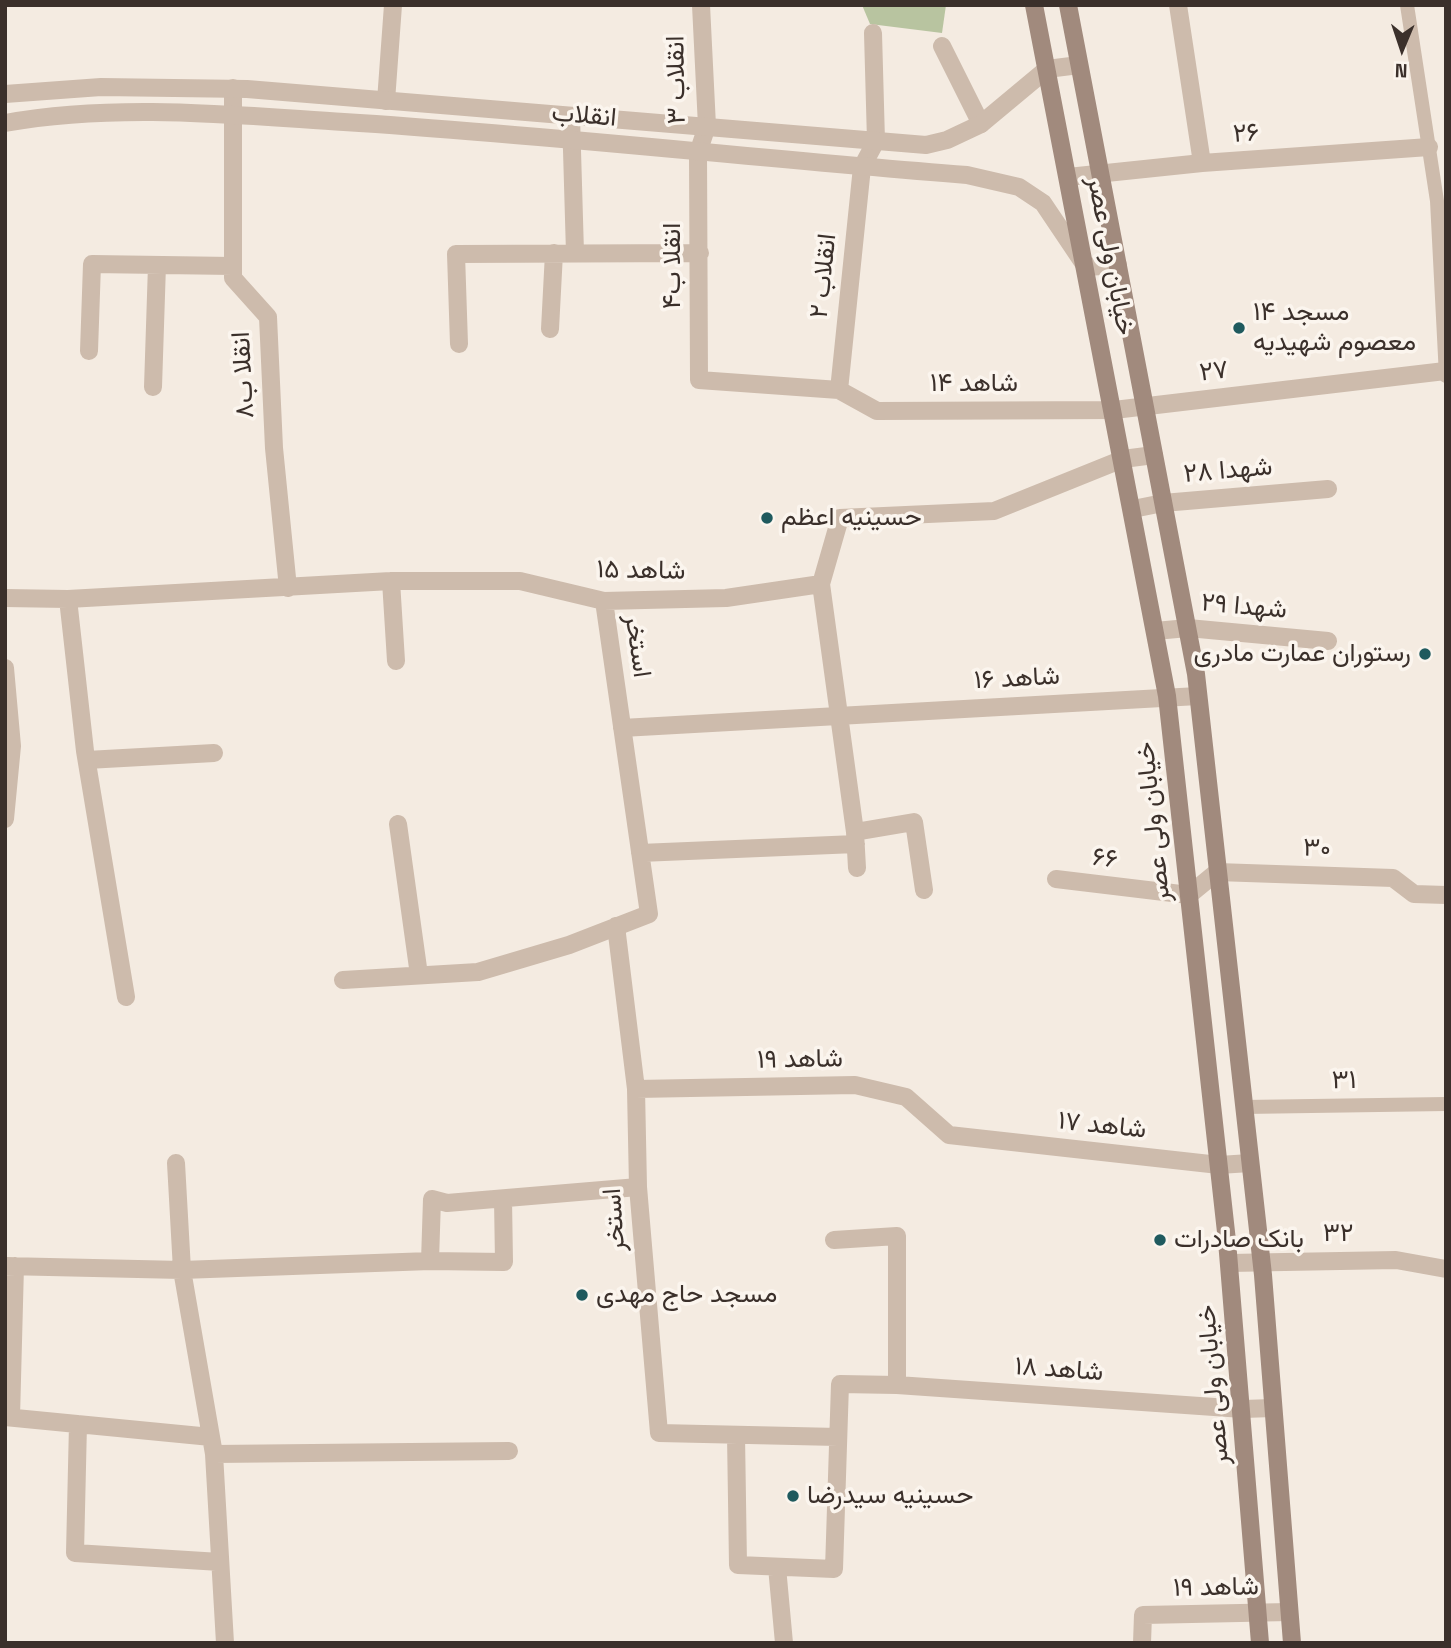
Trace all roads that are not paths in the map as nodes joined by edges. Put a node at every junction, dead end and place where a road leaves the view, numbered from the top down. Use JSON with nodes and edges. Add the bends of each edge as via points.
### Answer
{"nodes":[{"id":1,"x":393,"y":5,"type":"edge"},
{"id":2,"x":701,"y":5,"type":"edge"},
{"id":3,"x":1034,"y":5,"type":"edge"},
{"id":4,"x":1068,"y":5,"type":"edge"},
{"id":5,"x":1178,"y":5,"type":"edge"},
{"id":6,"x":1407,"y":5,"type":"edge"},
{"id":7,"x":873,"y":33,"type":"dead end"},
{"id":8,"x":942,"y":46,"type":"dead end"},
{"id":9,"x":1079,"y":65,"type":"junction"},
{"id":10,"x":1047,"y":69,"type":"junction"},
{"id":11,"x":233,"y":88,"type":"junction"},
{"id":12,"x":5,"y":94,"type":"edge"},
{"id":13,"x":386,"y":101,"type":"junction"},
{"id":14,"x":231,"y":115,"type":"junction"},
{"id":15,"x":571,"y":116,"type":"junction"},
{"id":16,"x":5,"y":123,"type":"edge"},
{"id":17,"x":981,"y":124,"type":"junction"},
{"id":18,"x":707,"y":126,"type":"junction"},
{"id":19,"x":570,"y":141,"type":"junction"},
{"id":20,"x":876,"y":141,"type":"junction"},
{"id":21,"x":1429,"y":147,"type":"junction"},
{"id":22,"x":698,"y":153,"type":"junction"},
{"id":23,"x":1202,"y":163,"type":"junction"},
{"id":24,"x":862,"y":167,"type":"junction"},
{"id":25,"x":1100,"y":174,"type":"junction"},
{"id":26,"x":1068,"y":177,"type":"junction"},
{"id":27,"x":554,"y":253,"type":"junction"},
{"id":28,"x":575,"y":253,"type":"junction"},
{"id":29,"x":700,"y":253,"type":"junction"},
{"id":30,"x":157,"y":265,"type":"junction"},
{"id":31,"x":1118,"y":265,"type":"junction"},
{"id":32,"x":233,"y":266,"type":"junction"},
{"id":33,"x":1086,"y":267,"type":"junction"},
{"id":34,"x":550,"y":329,"type":"dead end"},
{"id":35,"x":459,"y":344,"type":"dead end"},
{"id":36,"x":89,"y":351,"type":"dead end"},
{"id":37,"x":1446,"y":374,"type":"edge"},
{"id":38,"x":153,"y":387,"type":"dead end"},
{"id":39,"x":839,"y":390,"type":"junction"},
{"id":40,"x":1145,"y":407,"type":"junction"},
{"id":41,"x":1114,"y":410,"type":"junction"},
{"id":42,"x":1154,"y":455,"type":"junction"},
{"id":43,"x":1123,"y":459,"type":"junction"},
{"id":44,"x":1328,"y":489,"type":"dead end"},
{"id":45,"x":1163,"y":502,"type":"junction"},
{"id":46,"x":1133,"y":509,"type":"junction"},
{"id":47,"x":391,"y":581,"type":"junction"},
{"id":48,"x":821,"y":584,"type":"junction"},
{"id":49,"x":288,"y":588,"type":"junction"},
{"id":50,"x":5,"y":598,"type":"edge"},
{"id":51,"x":68,"y":599,"type":"junction"},
{"id":52,"x":604,"y":601,"type":"junction"},
{"id":53,"x":1188,"y":628,"type":"junction"},
{"id":54,"x":1155,"y":631,"type":"junction"},
{"id":55,"x":1328,"y":642,"type":"dead end"},
{"id":56,"x":396,"y":661,"type":"dead end"},
{"id":57,"x":5,"y":668,"type":"edge"},
{"id":58,"x":1167,"y":696,"type":"junction"},
{"id":59,"x":1198,"y":696,"type":"junction"},
{"id":60,"x":839,"y":716,"type":"junction"},
{"id":61,"x":622,"y":728,"type":"junction"},
{"id":62,"x":214,"y":753,"type":"dead end"},
{"id":63,"x":86,"y":760,"type":"junction"},
{"id":64,"x":5,"y":819,"type":"edge"},
{"id":65,"x":398,"y":824,"type":"dead end"},
{"id":66,"x":856,"y":838,"type":"junction"},
{"id":67,"x":640,"y":853,"type":"junction"},
{"id":68,"x":857,"y":868,"type":"dead end"},
{"id":69,"x":1217,"y":872,"type":"junction"},
{"id":70,"x":1056,"y":879,"type":"dead end"},
{"id":71,"x":924,"y":890,"type":"dead end"},
{"id":72,"x":1189,"y":895,"type":"junction"},
{"id":73,"x":1446,"y":895,"type":"edge"},
{"id":74,"x":616,"y":926,"type":"junction"},
{"id":75,"x":419,"y":975,"type":"junction"},
{"id":76,"x":343,"y":980,"type":"dead end"},
{"id":77,"x":126,"y":997,"type":"dead end"},
{"id":78,"x":636,"y":1089,"type":"junction"},
{"id":79,"x":1446,"y":1104,"type":"edge"},
{"id":80,"x":1244,"y":1107,"type":"junction"},
{"id":81,"x":949,"y":1135,"type":"joint"},
{"id":82,"x":176,"y":1163,"type":"dead end"},
{"id":83,"x":1250,"y":1163,"type":"junction"},
{"id":84,"x":1219,"y":1165,"type":"junction"},
{"id":85,"x":638,"y":1187,"type":"junction"},
{"id":86,"x":503,"y":1199,"type":"junction"},
{"id":87,"x":834,"y":1240,"type":"dead end"},
{"id":88,"x":430,"y":1261,"type":"junction"},
{"id":89,"x":1261,"y":1261,"type":"junction"},
{"id":90,"x":1229,"y":1263,"type":"junction"},
{"id":91,"x":10,"y":1266,"type":"edge"},
{"id":92,"x":1446,"y":1269,"type":"edge"},
{"id":93,"x":182,"y":1270,"type":"junction"},
{"id":94,"x":897,"y":1385,"type":"junction"},
{"id":95,"x":1273,"y":1408,"type":"junction"},
{"id":96,"x":1242,"y":1409,"type":"junction"},
{"id":97,"x":8,"y":1417,"type":"edge"},
{"id":98,"x":78,"y":1424,"type":"junction"},
{"id":99,"x":736,"y":1435,"type":"junction"},
{"id":100,"x":838,"y":1437,"type":"junction"},
{"id":101,"x":212,"y":1446,"type":"junction"},
{"id":102,"x":509,"y":1451,"type":"dead end"},
{"id":103,"x":220,"y":1562,"type":"junction"},
{"id":104,"x":777,"y":1567,"type":"junction"},
{"id":105,"x":1289,"y":1612,"type":"junction"},
{"id":106,"x":1258,"y":1614,"type":"junction"},
{"id":107,"x":225,"y":1643,"type":"edge"},
{"id":108,"x":784,"y":1643,"type":"edge"},
{"id":109,"x":1142,"y":1643,"type":"edge"},
{"id":110,"x":1260,"y":1643,"type":"edge"},
{"id":111,"x":1292,"y":1643,"type":"edge"}],
"edges":[{"from":1,"to":13,"type":"street"},
{"from":2,"to":18,"type":"street","name":"انقلاب ۳"},
{"from":3,"to":10,"type":"main road","name":"خیابان ولی عصر"},
{"from":4,"to":9,"type":"main road","name":"خیابان ولی عصر"},
{"from":5,"to":23,"type":"street"},
{"from":6,"to":21,"type":"lane"},
{"from":7,"to":20,"type":"street"},
{"from":8,"to":17,"type":"street"},
{"from":9,"to":10,"type":"street"},
{"from":9,"to":25,"type":"main road","name":"خیابان ولی عصر"},
{"from":10,"to":17,"type":"street","name":"انقلاب"},
{"from":10,"to":26,"type":"main road","name":"خیابان ولی عصر"},
{"from":11,"to":12,"type":"street","name":"انقلاب","via":[[101,87]]},
{"from":11,"to":13,"type":"street","name":"انقلاب"},
{"from":11,"to":14,"type":"street","name":"انقلا ب۸"},
{"from":13,"to":15,"type":"street","name":"انقلاب"},
{"from":14,"to":16,"type":"street","name":"انقلاب","via":[[71,115]]},
{"from":14,"to":19,"type":"street","name":"انقلاب"},
{"from":14,"to":32,"type":"street","name":"انقلا ب۸"},
{"from":15,"to":18,"type":"street","name":"انقلاب"},
{"from":15,"to":19,"type":"street"},
{"from":17,"to":20,"type":"street","name":"انقلاب","via":[[926,145]]},
{"from":18,"to":20,"type":"street","name":"انقلاب"},
{"from":18,"to":22,"type":"street","name":"انقلاب ۳"},
{"from":19,"to":22,"type":"street","name":"انقلاب"},
{"from":19,"to":28,"type":"street"},
{"from":20,"to":24,"type":"street"},
{"from":21,"to":23,"type":"street","name":"۲۶"},
{"from":21,"to":37,"type":"lane","via":[[1437,201]]},
{"from":22,"to":24,"type":"street","name":"انقلاب"},
{"from":22,"to":29,"type":"street","name":"انقلا ب۴"},
{"from":23,"to":25,"type":"street","name":"۲۶"},
{"from":24,"to":33,"type":"street","name":"انقلاب","via":[[967,175],[1019,187],[1042,203]]},
{"from":24,"to":39,"type":"street","name":"انقلاب ۲"},
{"from":25,"to":26,"type":"street","name":"۲۶"},
{"from":25,"to":31,"type":"main road","name":"خیابان ولی عصر"},
{"from":26,"to":33,"type":"main road","name":"خیابان ولی عصر"},
{"from":27,"to":28,"type":"street"},
{"from":27,"to":34,"type":"street"},
{"from":27,"to":35,"type":"street","via":[[456,254]]},
{"from":28,"to":29,"type":"street"},
{"from":29,"to":39,"type":"street","name":"انقلا ب۴","via":[[699,380]]},
{"from":30,"to":32,"type":"street"},
{"from":30,"to":36,"type":"street","via":[[92,264]]},
{"from":30,"to":38,"type":"street"},
{"from":31,"to":33,"type":"street"},
{"from":31,"to":40,"type":"main road","name":"خیابان ولی عصر"},
{"from":32,"to":49,"type":"street","name":"انقلا ب۸","via":[[233,278],[268,317],[274,448]]},
{"from":33,"to":41,"type":"main road","name":"خیابان ولی عصر"},
{"from":37,"to":40,"type":"street","name":"۲۷"},
{"from":39,"to":41,"type":"street","name":"شاهد ۱۴","via":[[877,411]]},
{"from":40,"to":41,"type":"street","name":"۲۷"},
{"from":40,"to":42,"type":"main road","name":"خیابان ولی عصر"},
{"from":41,"to":43,"type":"main road","name":"خیابان ولی عصر"},
{"from":42,"to":43,"type":"street"},
{"from":42,"to":45,"type":"main road","name":"خیابان ولی عصر"},
{"from":43,"to":46,"type":"main road","name":"خیابان ولی عصر"},
{"from":43,"to":48,"type":"street","via":[[995,511],[840,518]]},
{"from":44,"to":45,"type":"street","name":"شهدا ۲۸"},
{"from":45,"to":46,"type":"street","name":"شهدا ۲۸"},
{"from":45,"to":53,"type":"main road","name":"خیابان ولی عصر"},
{"from":46,"to":54,"type":"main road","name":"خیابان ولی عصر"},
{"from":47,"to":49,"type":"street","name":"شاهد ۱۵"},
{"from":47,"to":52,"type":"street","name":"شاهد ۱۵","via":[[520,581]]},
{"from":47,"to":56,"type":"street"},
{"from":48,"to":52,"type":"street","name":"شاهد ۱۵","via":[[726,598]]},
{"from":48,"to":60,"type":"street"},
{"from":49,"to":51,"type":"street","name":"شاهد ۱۵"},
{"from":50,"to":51,"type":"street","name":"شاهد ۱۵"},
{"from":51,"to":63,"type":"street"},
{"from":52,"to":61,"type":"street","name":"استخر"},
{"from":53,"to":54,"type":"street","name":"شهدا ۲۹"},
{"from":53,"to":55,"type":"street","name":"شهدا ۲۹"},
{"from":53,"to":59,"type":"main road","name":"خیابان ولی عصر"},
{"from":54,"to":58,"type":"main road","name":"خیابان ولی عصر"},
{"from":57,"to":64,"type":"street","via":[[12,746]]},
{"from":58,"to":59,"type":"street","name":"شاهد ۱۶"},
{"from":58,"to":60,"type":"street","name":"شاهد ۱۶"},
{"from":58,"to":72,"type":"main road","name":"خیابان ولی عصر"},
{"from":59,"to":69,"type":"main road","name":"خیابان ولی عصر"},
{"from":60,"to":61,"type":"street","name":"شاهد ۱۶"},
{"from":60,"to":66,"type":"street"},
{"from":61,"to":67,"type":"street","name":"استخر"},
{"from":62,"to":63,"type":"street"},
{"from":63,"to":77,"type":"street"},
{"from":65,"to":75,"type":"street"},
{"from":66,"to":67,"type":"street"},
{"from":66,"to":68,"type":"street"},
{"from":66,"to":71,"type":"street","via":[[914,822]]},
{"from":67,"to":74,"type":"street","name":"استخر","via":[[649,914]]},
{"from":69,"to":72,"type":"street"},
{"from":69,"to":73,"type":"street","name":"۳۰","via":[[1393,878],[1414,894]]},
{"from":69,"to":80,"type":"main road","name":"خیابان ولی عصر"},
{"from":70,"to":72,"type":"street","name":"۶۶"},
{"from":72,"to":84,"type":"main road","name":"خیابان ولی عصر"},
{"from":74,"to":75,"type":"street","name":"استخر","via":[[478,972]]},
{"from":74,"to":78,"type":"street","name":"استخر"},
{"from":75,"to":76,"type":"street","name":"استخر"},
{"from":78,"to":81,"type":"street","name":"شاهد ۱۹","via":[[855,1085],[906,1097]]},
{"from":78,"to":85,"type":"street","name":"استخر"},
{"from":79,"to":80,"type":"lane","name":"۳۱"},
{"from":80,"to":83,"type":"main road","name":"خیابان ولی عصر"},
{"from":81,"to":84,"type":"street","name":"شاهد ۱۷"},
{"from":82,"to":93,"type":"street"},
{"from":83,"to":84,"type":"street","name":"شاهد ۱۷"},
{"from":83,"to":89,"type":"main road","name":"خیابان ولی عصر"},
{"from":84,"to":90,"type":"main road","name":"خیابان ولی عصر"},
{"from":85,"to":86,"type":"street"},
{"from":85,"to":99,"type":"street","name":"استخر","via":[[659,1433]]},
{"from":86,"to":88,"type":"street","via":[[447,1203],[432,1199]]},
{"from":86,"to":88,"type":"street","via":[[504,1262]]},
{"from":87,"to":94,"type":"street","via":[[897,1236]]},
{"from":88,"to":93,"type":"street"},
{"from":89,"to":90,"type":"street","name":"۳۲"},
{"from":89,"to":92,"type":"street","name":"۳۲","via":[[1396,1260]]},
{"from":89,"to":95,"type":"main road","name":"خیابان ولی عصر"},
{"from":90,"to":96,"type":"main road","name":"خیابان ولی عصر"},
{"from":91,"to":93,"type":"street"},
{"from":91,"to":97,"type":"street"},
{"from":93,"to":101,"type":"street"},
{"from":94,"to":96,"type":"street","name":"شاهد ۱۸"},
{"from":94,"to":100,"type":"street","name":"شاهد ۱۸","via":[[841,1384]]},
{"from":95,"to":96,"type":"street","name":"شاهد ۱۸"},
{"from":95,"to":105,"type":"main road","name":"خیابان ولی عصر"},
{"from":96,"to":106,"type":"main road","name":"خیابان ولی عصر"},
{"from":97,"to":98,"type":"street"},
{"from":98,"to":101,"type":"street"},
{"from":98,"to":103,"type":"street","via":[[75,1553]]},
{"from":99,"to":100,"type":"street","name":"استخر"},
{"from":99,"to":104,"type":"street","via":[[738,1565]]},
{"from":100,"to":104,"type":"street","via":[[834,1569]]},
{"from":101,"to":102,"type":"street"},
{"from":101,"to":103,"type":"street"},
{"from":103,"to":107,"type":"street"},
{"from":104,"to":108,"type":"street"},
{"from":105,"to":106,"type":"street","name":"شاهد ۱۹"},
{"from":105,"to":111,"type":"main road","name":"خیابان ولی عصر"},
{"from":106,"to":109,"type":"street","name":"شاهد ۱۹","via":[[1143,1615]]},
{"from":106,"to":110,"type":"main road","name":"خیابان ولی عصر"}]}
